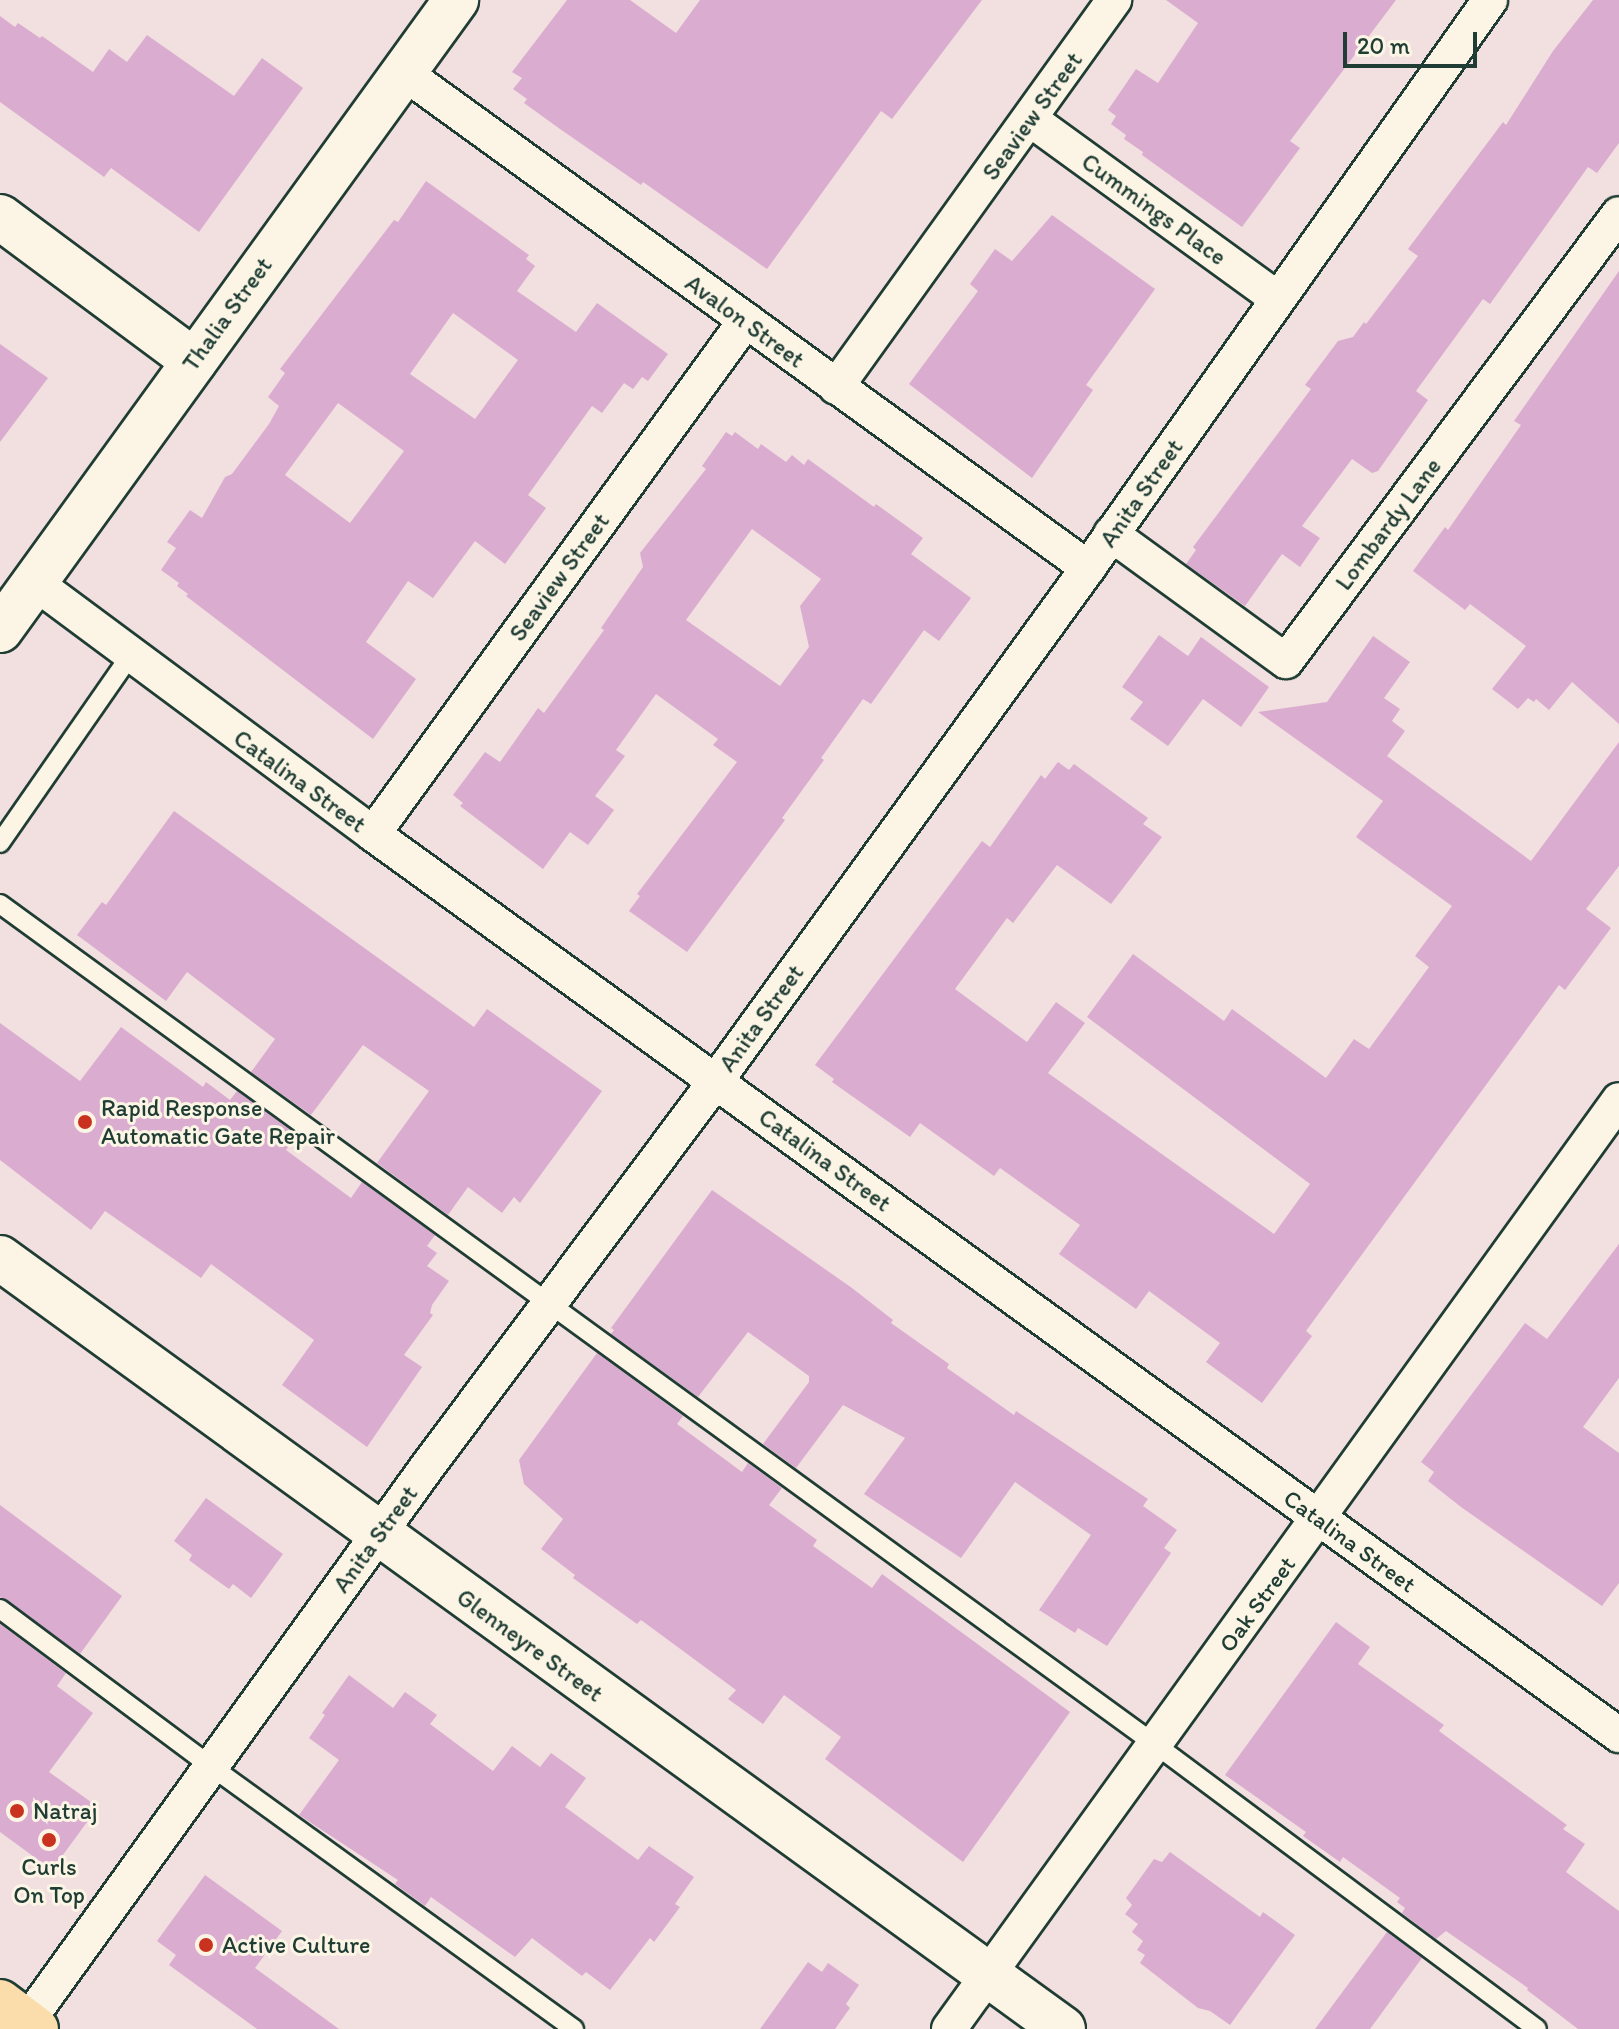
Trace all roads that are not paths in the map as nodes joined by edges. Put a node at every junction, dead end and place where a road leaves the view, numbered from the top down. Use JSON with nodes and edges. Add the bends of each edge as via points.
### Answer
{"nodes":[{"id":1,"x":456,"y":0,"type":"edge"},
{"id":2,"x":1114,"y":0,"type":"edge"},
{"id":3,"x":1490,"y":0,"type":"edge"},
{"id":4,"x":403,"y":72,"type":"junction"},
{"id":5,"x":1030,"y":119,"type":"junction"},
{"id":6,"x":1619,"y":214,"type":"edge"},
{"id":7,"x":0,"y":217,"type":"edge"},
{"id":8,"x":1278,"y":299,"type":"junction"},
{"id":9,"x":746,"y":320,"type":"junction"},
{"id":10,"x":194,"y":361,"type":"junction"},
{"id":11,"x":836,"y":387,"type":"junction"},
{"id":12,"x":1111,"y":534,"type":"junction"},
{"id":13,"x":1088,"y":568,"type":"junction"},
{"id":14,"x":34,"y":582,"type":"junction"},
{"id":15,"x":0,"y":630,"type":"edge"},
{"id":16,"x":130,"y":656,"type":"junction"},
{"id":17,"x":373,"y":834,"type":"junction"},
{"id":18,"x":0,"y":843,"type":"edge"},
{"id":19,"x":0,"y":904,"type":"edge"},
{"id":20,"x":716,"y":1081,"type":"junction"},
{"id":21,"x":1619,"y":1100,"type":"edge"},
{"id":22,"x":0,"y":1258,"type":"edge"},
{"id":23,"x":549,"y":1305,"type":"junction"},
{"id":24,"x":1318,"y":1518,"type":"junction"},
{"id":25,"x":378,"y":1535,"type":"junction"},
{"id":26,"x":0,"y":1609,"type":"edge"},
{"id":27,"x":1619,"y":1735,"type":"edge"},
{"id":28,"x":1156,"y":1745,"type":"junction"},
{"id":29,"x":212,"y":1767,"type":"junction"},
{"id":30,"x":990,"y":1975,"type":"junction"},
{"id":31,"x":21,"y":2020,"type":"edge"},
{"id":32,"x":574,"y":2029,"type":"edge"},
{"id":33,"x":949,"y":2029,"type":"edge"},
{"id":34,"x":1063,"y":2029,"type":"edge"},
{"id":35,"x":1537,"y":2029,"type":"edge"}],
"edges":[{"from":1,"to":4,"type":"main road","name":"Thalia Street"},
{"from":2,"to":5,"type":"street","name":"Seaview Street"},
{"from":3,"to":8,"type":"street","name":"Anita Street"},
{"from":4,"to":9,"type":"street","name":"Avalon Street"},
{"from":4,"to":10,"type":"main road","name":"Thalia Street"},
{"from":5,"to":8,"type":"street","name":"Cummings Place"},
{"from":5,"to":11,"type":"street","name":"Seaview Street"},
{"from":6,"to":12,"type":"street","name":"Lombardy Lane","via":[[1286,661]]},
{"from":7,"to":10,"type":"main road"},
{"from":8,"to":12,"type":"street","name":"Anita Street"},
{"from":9,"to":11,"type":"street","name":"Avalon Street"},
{"from":9,"to":17,"type":"street","name":"Seaview Street"},
{"from":10,"to":14,"type":"main road","name":"Thalia Street"},
{"from":11,"to":13,"type":"street","name":"Avalon Street"},
{"from":12,"to":13,"type":"street","name":"Anita Street"},
{"from":13,"to":20,"type":"street","name":"Anita Street"},
{"from":14,"to":15,"type":"main road","name":"Thalia Street"},
{"from":14,"to":16,"type":"street","name":"Catalina Street"},
{"from":16,"to":17,"type":"street","name":"Catalina Street"},
{"from":16,"to":18,"type":"lane"},
{"from":17,"to":20,"type":"street","name":"Catalina Street"},
{"from":19,"to":23,"type":"lane"},
{"from":20,"to":23,"type":"street","name":"Anita Street"},
{"from":20,"to":24,"type":"street","name":"Catalina Street"},
{"from":21,"to":24,"type":"street","name":"Oak Street"},
{"from":22,"to":25,"type":"main road","name":"Glenneyre Street"},
{"from":23,"to":25,"type":"street","name":"Anita Street"},
{"from":23,"to":28,"type":"lane"},
{"from":24,"to":27,"type":"street","name":"Catalina Street"},
{"from":24,"to":28,"type":"street","name":"Oak Street"},
{"from":25,"to":29,"type":"street","name":"Anita Street"},
{"from":25,"to":30,"type":"main road","name":"Glenneyre Street"},
{"from":26,"to":29,"type":"lane"},
{"from":28,"to":30,"type":"street","name":"Oak Street"},
{"from":28,"to":35,"type":"lane"},
{"from":29,"to":31,"type":"street","name":"Anita Street"},
{"from":29,"to":32,"type":"lane"},
{"from":30,"to":33,"type":"street","name":"Oak Street"},
{"from":30,"to":34,"type":"main road","name":"Glenneyre Street"}]}
